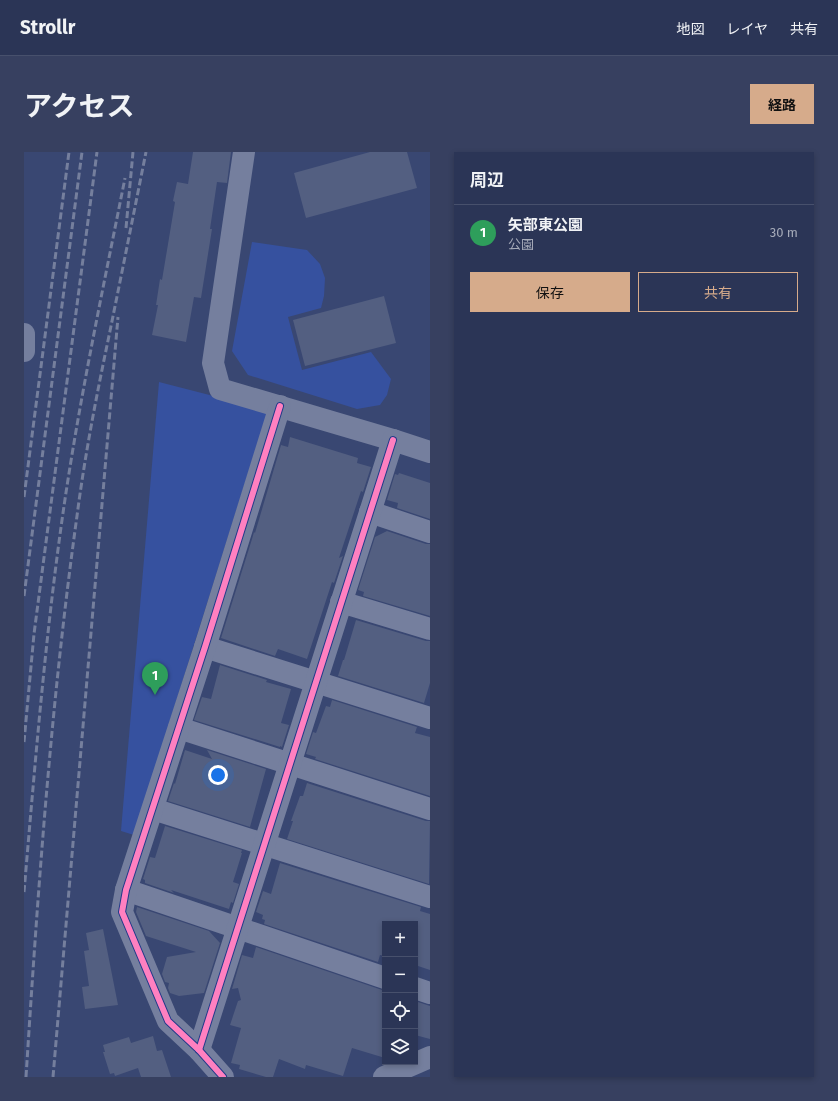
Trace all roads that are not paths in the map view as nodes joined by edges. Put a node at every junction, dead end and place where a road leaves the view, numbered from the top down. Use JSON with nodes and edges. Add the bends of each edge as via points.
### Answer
{"nodes":[{"id":1,"x":244,"y":152,"type":"edge"},
{"id":2,"x":24,"y":334,"type":"edge"},
{"id":3,"x":24,"y":351,"type":"edge"},
{"id":4,"x":280,"y":406,"type":"junction"},
{"id":5,"x":393,"y":440,"type":"junction"},
{"id":6,"x":430,"y":452,"type":"edge"},
{"id":7,"x":370,"y":512,"type":"junction"},
{"id":8,"x":430,"y":532,"type":"edge"},
{"id":9,"x":342,"y":602,"type":"junction"},
{"id":10,"x":430,"y":629,"type":"edge"},
{"id":11,"x":206,"y":647,"type":"junction"},
{"id":12,"x":316,"y":682,"type":"junction"},
{"id":13,"x":430,"y":718,"type":"edge"},
{"id":14,"x":179,"y":728,"type":"junction"},
{"id":15,"x":290,"y":764,"type":"junction"},
{"id":16,"x":153,"y":809,"type":"junction"},
{"id":17,"x":430,"y":809,"type":"edge"},
{"id":18,"x":264,"y":844,"type":"junction"},
{"id":19,"x":126,"y":890,"type":"junction"},
{"id":20,"x":430,"y":897,"type":"edge"},
{"id":21,"x":238,"y":928,"type":"junction"},
{"id":22,"x":382,"y":977,"type":"edge"},
{"id":23,"x":418,"y":989,"type":"edge"},
{"id":24,"x":430,"y":993,"type":"edge"},
{"id":25,"x":199,"y":1050,"type":"junction"},
{"id":26,"x":430,"y":1057,"type":"edge"},
{"id":27,"x":223,"y":1077,"type":"edge"},
{"id":28,"x":384,"y":1077,"type":"edge"}],
"edges":[{"from":1,"to":4,"type":"street","via":[[213,363],[220,389]]},
{"from":2,"to":3,"type":"street"},
{"from":4,"to":5,"type":"street"},
{"from":4,"to":11,"type":"street"},
{"from":5,"to":6,"type":"street"},
{"from":5,"to":7,"type":"street"},
{"from":7,"to":8,"type":"street"},
{"from":7,"to":9,"type":"street"},
{"from":9,"to":10,"type":"street"},
{"from":9,"to":12,"type":"street"},
{"from":11,"to":12,"type":"street"},
{"from":11,"to":14,"type":"street"},
{"from":12,"to":13,"type":"street"},
{"from":12,"to":15,"type":"street"},
{"from":14,"to":15,"type":"street"},
{"from":14,"to":16,"type":"street"},
{"from":15,"to":17,"type":"street"},
{"from":15,"to":18,"type":"street"},
{"from":16,"to":18,"type":"street"},
{"from":16,"to":19,"type":"street"},
{"from":18,"to":20,"type":"street"},
{"from":18,"to":21,"type":"street"},
{"from":19,"to":21,"type":"street"},
{"from":19,"to":25,"type":"street","via":[[122,912],[168,1021]]},
{"from":21,"to":22,"type":"street"},
{"from":21,"to":25,"type":"street"},
{"from":23,"to":24,"type":"street"},
{"from":25,"to":27,"type":"street"},
{"from":26,"to":28,"type":"street"}]}
